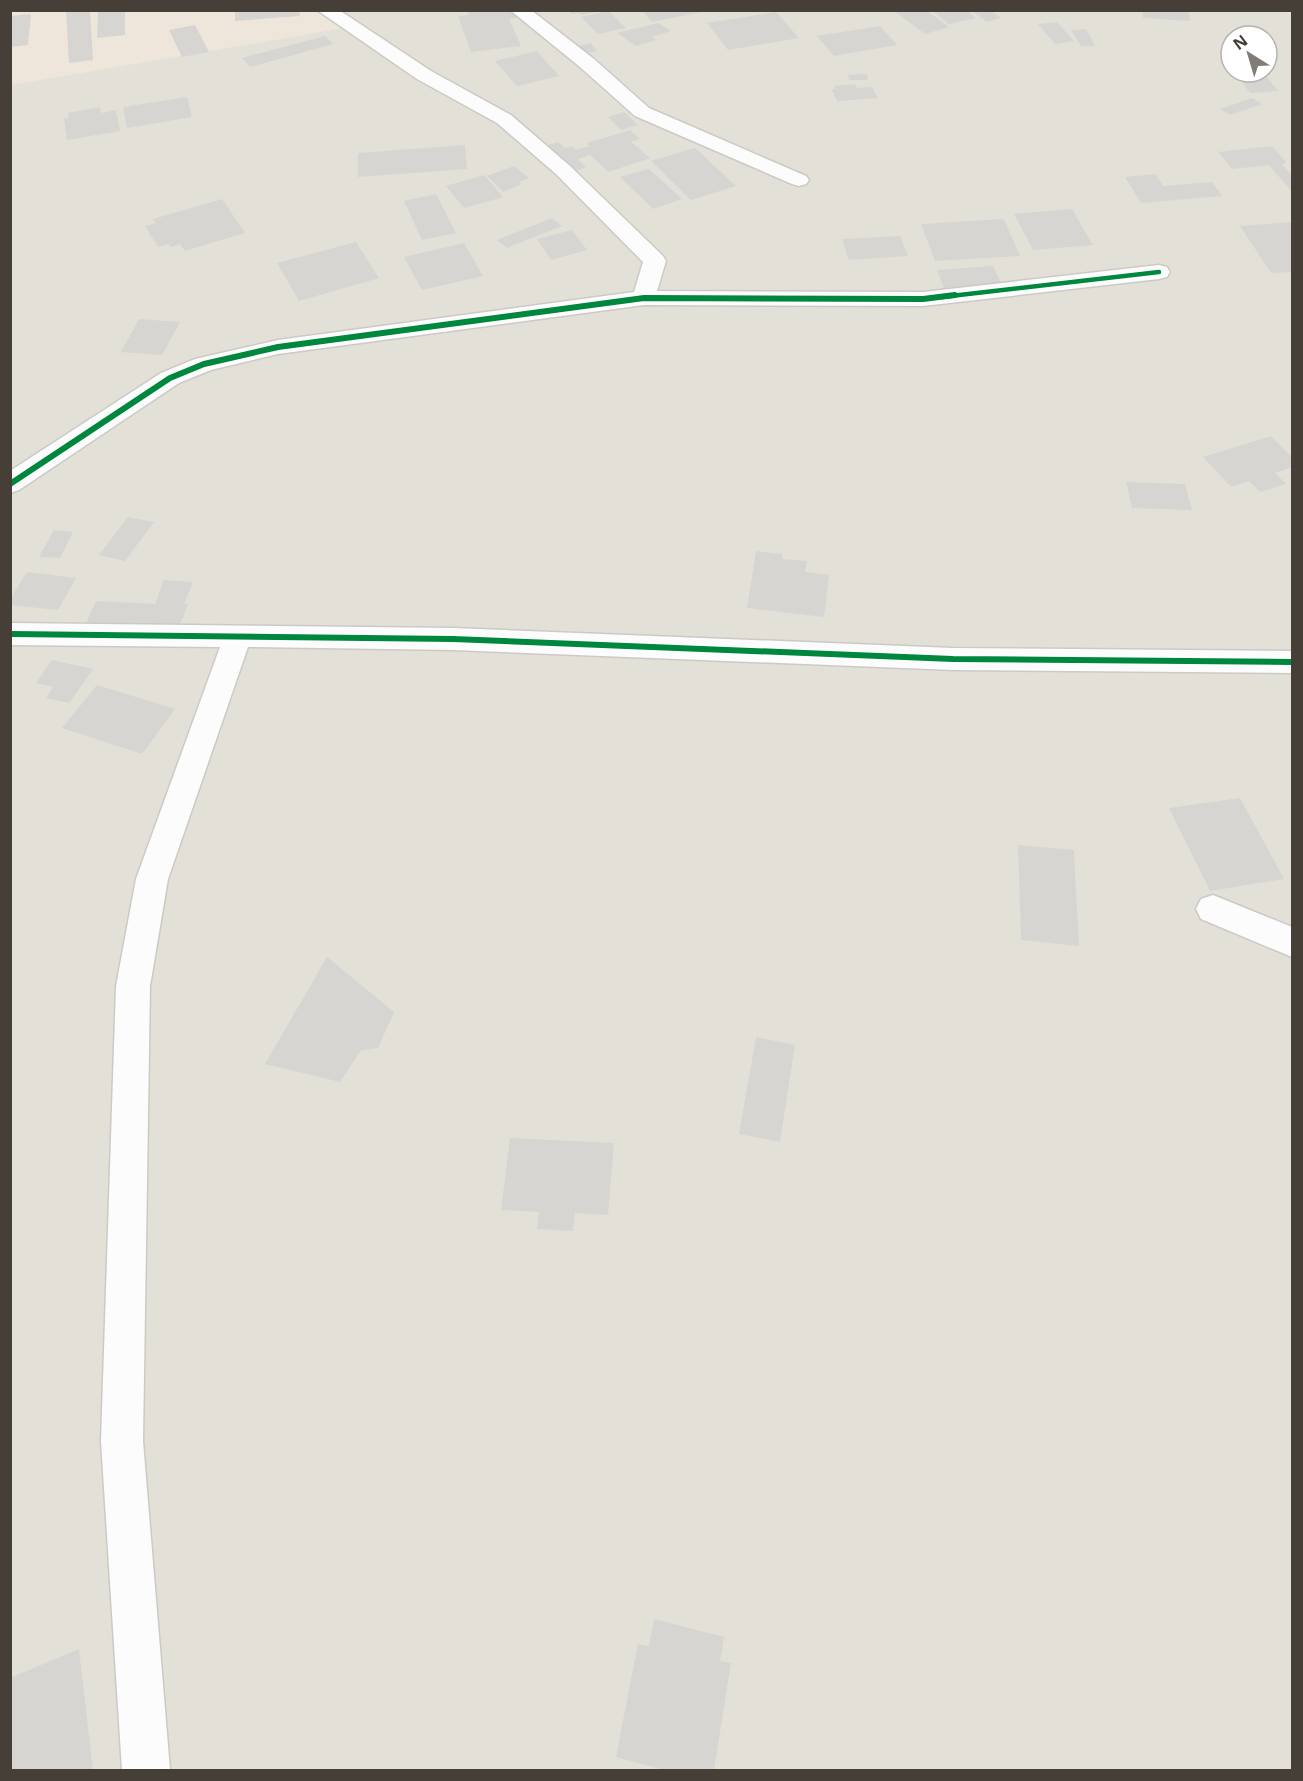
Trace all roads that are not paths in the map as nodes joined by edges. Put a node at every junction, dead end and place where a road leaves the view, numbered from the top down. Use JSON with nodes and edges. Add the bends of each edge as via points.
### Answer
{"nodes":[{"id":1,"x":326,"y":10,"type":"edge"},
{"id":2,"x":519,"y":10,"type":"edge"},
{"id":3,"x":799,"y":180,"type":"dead end"},
{"id":4,"x":1159,"y":272,"type":"dead end"},
{"id":5,"x":644,"y":298,"type":"junction"},
{"id":6,"x":10,"y":484,"type":"edge"},
{"id":7,"x":10,"y":634,"type":"edge"},
{"id":8,"x":238,"y":636,"type":"junction"},
{"id":9,"x":1293,"y":662,"type":"edge"},
{"id":10,"x":1214,"y":909,"type":"dead end"},
{"id":11,"x":1293,"y":942,"type":"edge"},
{"id":12,"x":146,"y":1770,"type":"edge"}],
"edges":[{"from":1,"to":5,"type":"street","via":[[424,75],[504,119],[563,170],[655,261]]},
{"from":2,"to":3,"type":"street","via":[[588,63],[642,112]]},
{"from":4,"to":5,"type":"street","via":[[923,299]]},
{"from":5,"to":6,"type":"street","via":[[278,347],[204,364],[171,378]]},
{"from":7,"to":8,"type":"street"},
{"from":8,"to":9,"type":"street","via":[[453,639],[953,659]]},
{"from":8,"to":12,"type":"street","via":[[152,879],[133,986],[122,1441]]},
{"from":10,"to":11,"type":"street"}]}
